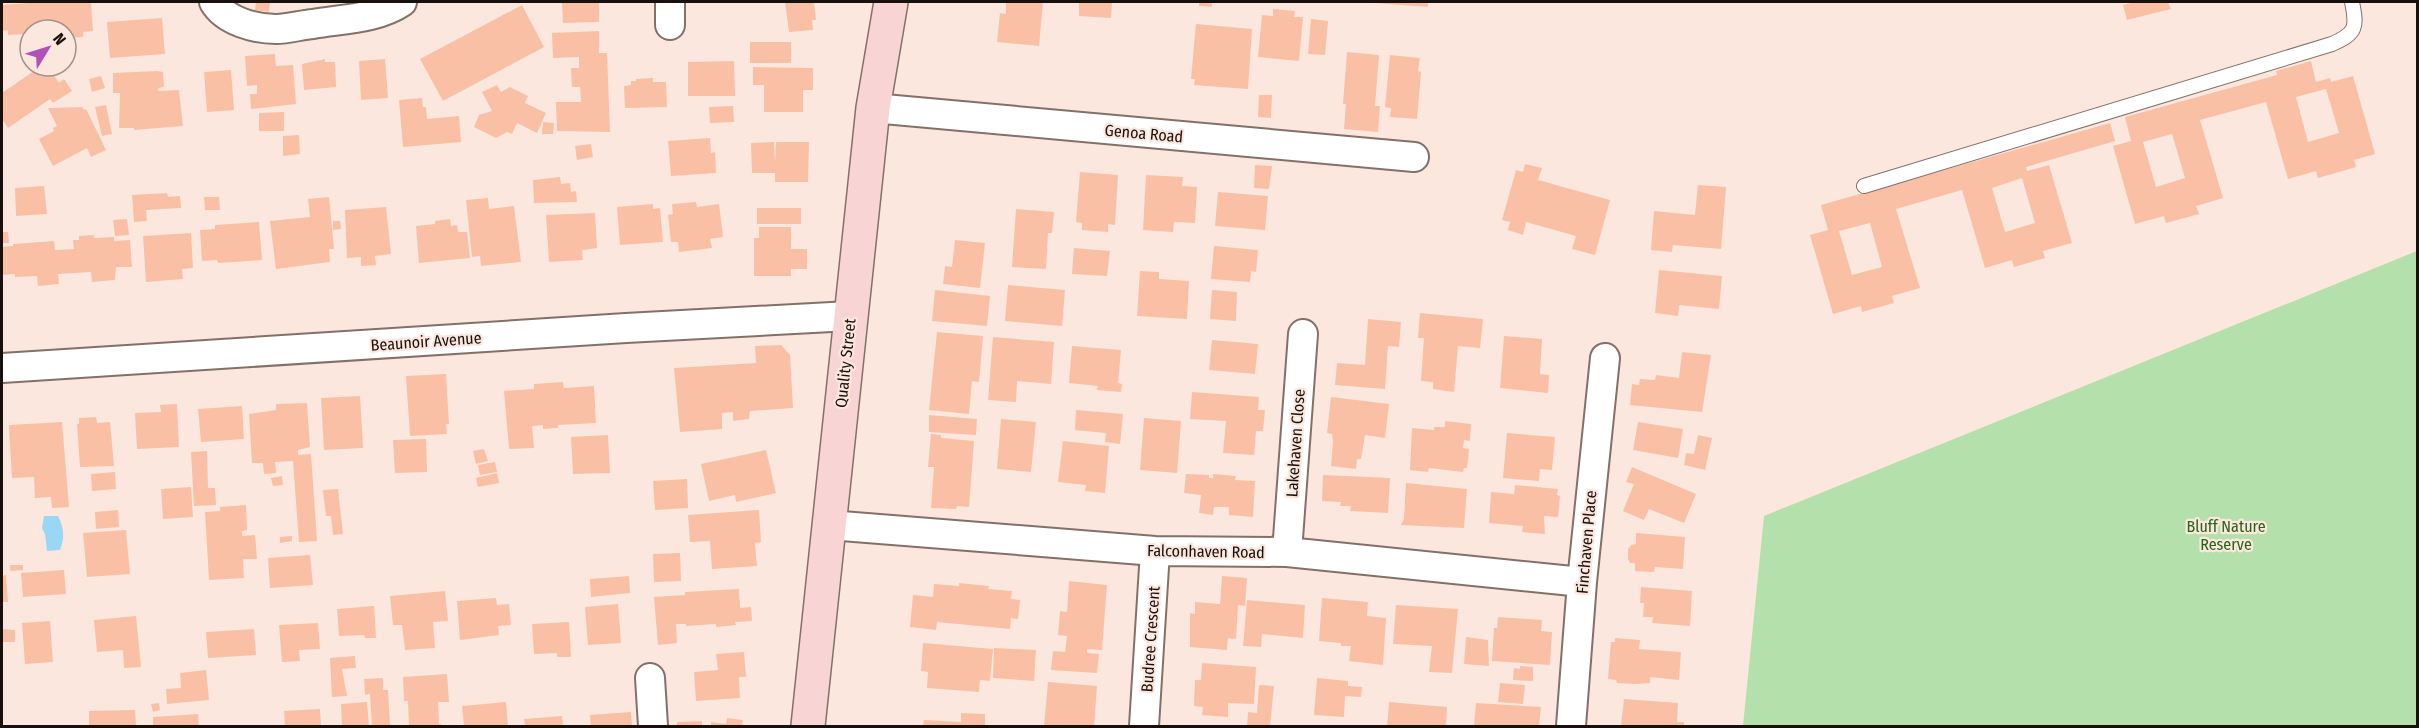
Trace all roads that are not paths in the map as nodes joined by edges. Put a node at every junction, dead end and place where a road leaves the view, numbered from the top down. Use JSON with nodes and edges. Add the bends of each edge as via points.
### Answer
{"nodes":[{"id":1,"x":214,"y":2,"type":"edge"},
{"id":2,"x":402,"y":2,"type":"edge"},
{"id":3,"x":891,"y":2,"type":"edge"},
{"id":4,"x":2352,"y":2,"type":"edge"},
{"id":5,"x":873,"y":108,"type":"junction"},
{"id":6,"x":1414,"y":157,"type":"dead end"},
{"id":7,"x":1864,"y":186,"type":"dead end"},
{"id":8,"x":850,"y":316,"type":"junction"},
{"id":9,"x":1303,"y":334,"type":"dead end"},
{"id":10,"x":1605,"y":358,"type":"dead end"},
{"id":11,"x":2,"y":368,"type":"edge"},
{"id":12,"x":830,"y":525,"type":"junction"},
{"id":13,"x":1155,"y":551,"type":"junction"},
{"id":14,"x":1287,"y":552,"type":"junction"},
{"id":15,"x":1582,"y":582,"type":"junction"},
{"id":16,"x":650,"y":678,"type":"dead end"},
{"id":17,"x":653,"y":726,"type":"edge"},
{"id":18,"x":808,"y":726,"type":"edge"},
{"id":19,"x":1144,"y":726,"type":"edge"},
{"id":20,"x":1571,"y":726,"type":"edge"}],
"edges":[{"from":1,"to":2,"type":"street","via":[[232,18],[276,29],[377,14]]},
{"from":3,"to":5,"type":"street","name":"Quality Street"},
{"from":4,"to":7,"type":"lane","via":[[2354,30],[2332,44]]},
{"from":5,"to":6,"type":"street","name":"Genoa Road"},
{"from":5,"to":8,"type":"street","name":"Quality Street"},
{"from":8,"to":11,"type":"street","name":"Beaunoir Avenue"},
{"from":8,"to":12,"type":"street","name":"Quality Street"},
{"from":9,"to":14,"type":"street","name":"Lakehaven Close"},
{"from":10,"to":15,"type":"street","name":"Finchaven Place"},
{"from":12,"to":13,"type":"street","name":"Falconhaven Road"},
{"from":12,"to":18,"type":"street","name":"Quality Street"},
{"from":13,"to":14,"type":"street","name":"Falconhaven Road"},
{"from":13,"to":19,"type":"street","name":"Budree Crescent"},
{"from":14,"to":15,"type":"street","name":"Falconhaven Road"},
{"from":15,"to":20,"type":"street","name":"Finchaven Place"},
{"from":16,"to":17,"type":"street"}]}
